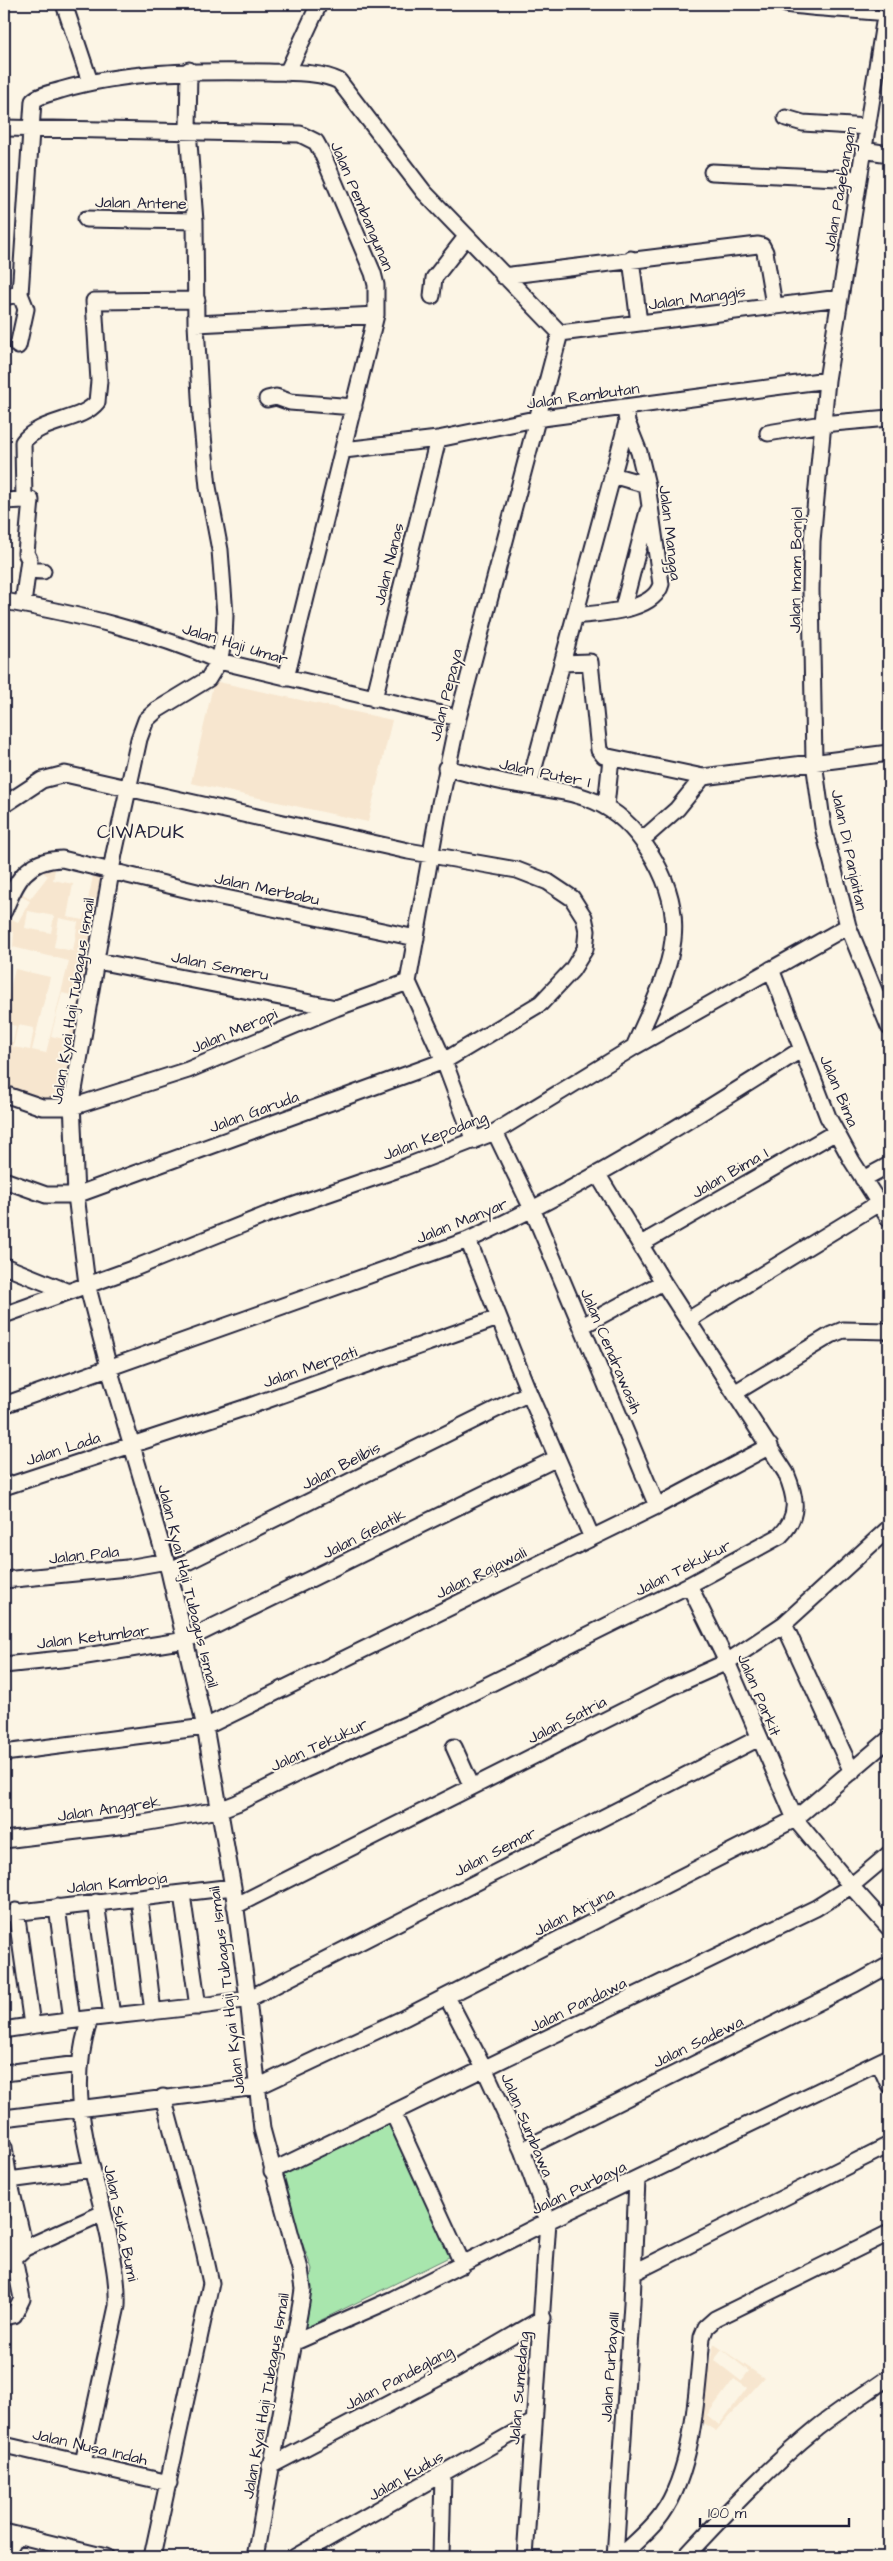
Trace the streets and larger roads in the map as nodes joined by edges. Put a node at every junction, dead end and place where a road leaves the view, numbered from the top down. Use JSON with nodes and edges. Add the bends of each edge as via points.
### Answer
{"nodes":[{"id":1,"x":64,"y":4,"type":"edge"},
{"id":2,"x":318,"y":4,"type":"edge"},
{"id":3,"x":786,"y":4,"type":"edge"},
{"id":4,"x":886,"y":8,"type":"edge"},
{"id":5,"x":189,"y":70,"type":"junction"},
{"id":6,"x":287,"y":73,"type":"junction"},
{"id":7,"x":90,"y":82,"type":"junction"},
{"id":8,"x":786,"y":118,"type":"dead end"},
{"id":9,"x":868,"y":127,"type":"junction"},
{"id":10,"x":4,"y":128,"type":"edge"},
{"id":11,"x":30,"y":129,"type":"junction"},
{"id":12,"x":188,"y":130,"type":"junction"},
{"id":13,"x":863,"y":150,"type":"junction"},
{"id":14,"x":889,"y":154,"type":"edge"},
{"id":15,"x":712,"y":172,"type":"dead end"},
{"id":16,"x":858,"y":179,"type":"junction"},
{"id":17,"x":86,"y":219,"type":"dead end"},
{"id":18,"x":195,"y":221,"type":"junction"},
{"id":19,"x":466,"y":237,"type":"junction"},
{"id":20,"x":631,"y":259,"type":"junction"},
{"id":21,"x":503,"y":276,"type":"junction"},
{"id":22,"x":20,"y":294,"type":"junction"},
{"id":23,"x":432,"y":296,"type":"dead end"},
{"id":24,"x":4,"y":297,"type":"edge"},
{"id":25,"x":840,"y":298,"type":"junction"},
{"id":26,"x":197,"y":300,"type":"junction"},
{"id":27,"x":774,"y":305,"type":"junction"},
{"id":28,"x":376,"y":316,"type":"junction"},
{"id":29,"x":639,"y":323,"type":"junction"},
{"id":30,"x":196,"y":324,"type":"junction"},
{"id":31,"x":560,"y":333,"type":"junction"},
{"id":32,"x":18,"y":346,"type":"dead end"},
{"id":33,"x":826,"y":380,"type":"junction"},
{"id":34,"x":267,"y":399,"type":"dead end"},
{"id":35,"x":354,"y":407,"type":"junction"},
{"id":36,"x":626,"y":415,"type":"junction"},
{"id":37,"x":889,"y":418,"type":"edge"},
{"id":38,"x":535,"y":420,"type":"junction"},
{"id":39,"x":822,"y":424,"type":"junction"},
{"id":40,"x":768,"y":433,"type":"dead end"},
{"id":41,"x":438,"y":439,"type":"junction"},
{"id":42,"x":344,"y":450,"type":"junction"},
{"id":43,"x":612,"y":475,"type":"junction"},
{"id":44,"x":647,"y":485,"type":"junction"},
{"id":45,"x":4,"y":500,"type":"edge"},
{"id":46,"x":24,"y":500,"type":"junction"},
{"id":47,"x":649,"y":507,"type":"junction"},
{"id":48,"x":4,"y":601,"type":"edge"},
{"id":49,"x":23,"y":604,"type":"junction"},
{"id":50,"x":623,"y":608,"type":"junction"},
{"id":51,"x":575,"y":616,"type":"junction"},
{"id":52,"x":219,"y":661,"type":"junction"},
{"id":53,"x":562,"y":663,"type":"junction"},
{"id":54,"x":286,"y":678,"type":"junction"},
{"id":55,"x":374,"y":699,"type":"junction"},
{"id":56,"x":458,"y":718,"type":"junction"},
{"id":57,"x":889,"y":752,"type":"edge"},
{"id":58,"x":611,"y":758,"type":"junction"},
{"id":59,"x":814,"y":762,"type":"junction"},
{"id":60,"x":446,"y":768,"type":"junction"},
{"id":61,"x":703,"y":777,"type":"junction"},
{"id":62,"x":529,"y":786,"type":"junction"},
{"id":63,"x":128,"y":790,"type":"junction"},
{"id":64,"x":4,"y":805,"type":"edge"},
{"id":65,"x":606,"y":806,"type":"junction"},
{"id":66,"x":642,"y":840,"type":"junction"},
{"id":67,"x":431,"y":854,"type":"junction"},
{"id":68,"x":112,"y":870,"type":"junction"},
{"id":69,"x":4,"y":911,"type":"edge"},
{"id":70,"x":848,"y":926,"type":"junction"},
{"id":71,"x":416,"y":938,"type":"junction"},
{"id":72,"x":97,"y":961,"type":"junction"},
{"id":73,"x":771,"y":969,"type":"junction"},
{"id":74,"x":408,"y":982,"type":"junction"},
{"id":75,"x":336,"y":1008,"type":"junction"},
{"id":76,"x":889,"y":1024,"type":"edge"},
{"id":77,"x":634,"y":1047,"type":"junction"},
{"id":78,"x":802,"y":1049,"type":"junction"},
{"id":79,"x":444,"y":1061,"type":"junction"},
{"id":80,"x":4,"y":1094,"type":"edge"},
{"id":81,"x":72,"y":1107,"type":"junction"},
{"id":82,"x":495,"y":1132,"type":"junction"},
{"id":83,"x":836,"y":1132,"type":"junction"},
{"id":84,"x":474,"y":1141,"type":"junction"},
{"id":85,"x":889,"y":1165,"type":"edge"},
{"id":86,"x":598,"y":1175,"type":"junction"},
{"id":87,"x":863,"y":1179,"type":"junction"},
{"id":88,"x":4,"y":1180,"type":"edge"},
{"id":89,"x":76,"y":1196,"type":"junction"},
{"id":90,"x":879,"y":1203,"type":"junction"},
{"id":91,"x":532,"y":1211,"type":"junction"},
{"id":92,"x":889,"y":1219,"type":"edge"},
{"id":93,"x":468,"y":1240,"type":"junction"},
{"id":94,"x":641,"y":1244,"type":"junction"},
{"id":95,"x":4,"y":1266,"type":"edge"},
{"id":96,"x":663,"y":1282,"type":"junction"},
{"id":97,"x":87,"y":1284,"type":"junction"},
{"id":98,"x":66,"y":1291,"type":"junction"},
{"id":99,"x":4,"y":1314,"type":"edge"},
{"id":100,"x":498,"y":1318,"type":"junction"},
{"id":101,"x":688,"y":1320,"type":"junction"},
{"id":102,"x":582,"y":1326,"type":"junction"},
{"id":103,"x":889,"y":1331,"type":"edge"},
{"id":104,"x":109,"y":1368,"type":"junction"},
{"id":105,"x":528,"y":1392,"type":"junction"},
{"id":106,"x":736,"y":1392,"type":"junction"},
{"id":107,"x":4,"y":1405,"type":"edge"},
{"id":108,"x":133,"y":1445,"type":"junction"},
{"id":109,"x":770,"y":1446,"type":"junction"},
{"id":110,"x":557,"y":1458,"type":"junction"},
{"id":111,"x":4,"y":1488,"type":"edge"},
{"id":112,"x":657,"y":1506,"type":"junction"},
{"id":113,"x":889,"y":1528,"type":"edge"},
{"id":114,"x":592,"y":1538,"type":"junction"},
{"id":115,"x":168,"y":1566,"type":"junction"},
{"id":116,"x":4,"y":1580,"type":"edge"},
{"id":117,"x":689,"y":1585,"type":"junction"},
{"id":118,"x":784,"y":1624,"type":"junction"},
{"id":119,"x":186,"y":1640,"type":"junction"},
{"id":120,"x":727,"y":1662,"type":"junction"},
{"id":121,"x":4,"y":1665,"type":"edge"},
{"id":122,"x":205,"y":1727,"type":"junction"},
{"id":123,"x":759,"y":1738,"type":"junction"},
{"id":124,"x":889,"y":1739,"type":"edge"},
{"id":125,"x":454,"y":1747,"type":"dead end"},
{"id":126,"x":4,"y":1753,"type":"edge"},
{"id":127,"x":852,"y":1772,"type":"junction"},
{"id":128,"x":472,"y":1787,"type":"junction"},
{"id":129,"x":219,"y":1810,"type":"junction"},
{"id":130,"x":795,"y":1819,"type":"junction"},
{"id":131,"x":4,"y":1840,"type":"edge"},
{"id":132,"x":889,"y":1854,"type":"edge"},
{"id":133,"x":851,"y":1886,"type":"junction"},
{"id":134,"x":233,"y":1887,"type":"junction"},
{"id":135,"x":182,"y":1894,"type":"junction"},
{"id":136,"x":139,"y":1898,"type":"junction"},
{"id":137,"x":96,"y":1902,"type":"junction"},
{"id":138,"x":57,"y":1906,"type":"junction"},
{"id":139,"x":235,"y":1906,"type":"junction"},
{"id":140,"x":10,"y":1912,"type":"edge"},
{"id":141,"x":889,"y":1928,"type":"edge"},
{"id":142,"x":889,"y":1965,"type":"edge"},
{"id":143,"x":447,"y":1997,"type":"junction"},
{"id":144,"x":248,"y":1999,"type":"junction"},
{"id":145,"x":198,"y":2007,"type":"junction"},
{"id":146,"x":153,"y":2012,"type":"junction"},
{"id":147,"x":112,"y":2016,"type":"junction"},
{"id":148,"x":90,"y":2019,"type":"junction"},
{"id":149,"x":72,"y":2020,"type":"junction"},
{"id":150,"x":32,"y":2025,"type":"junction"},
{"id":151,"x":4,"y":2030,"type":"edge"},
{"id":152,"x":884,"y":2060,"type":"edge"},
{"id":153,"x":80,"y":2064,"type":"junction"},
{"id":154,"x":485,"y":2070,"type":"junction"},
{"id":155,"x":4,"y":2073,"type":"edge"},
{"id":156,"x":889,"y":2084,"type":"edge"},
{"id":157,"x":257,"y":2086,"type":"junction"},
{"id":158,"x":164,"y":2097,"type":"junction"},
{"id":159,"x":79,"y":2108,"type":"junction"},
{"id":160,"x":393,"y":2113,"type":"junction"},
{"id":161,"x":4,"y":2118,"type":"edge"},
{"id":162,"x":889,"y":2145,"type":"edge"},
{"id":163,"x":4,"y":2147,"type":"edge"},
{"id":164,"x":522,"y":2150,"type":"junction"},
{"id":165,"x":92,"y":2168,"type":"junction"},
{"id":166,"x":272,"y":2171,"type":"junction"},
{"id":167,"x":638,"y":2179,"type":"junction"},
{"id":168,"x":9,"y":2180,"type":"junction"},
{"id":169,"x":103,"y":2213,"type":"junction"},
{"id":170,"x":548,"y":2221,"type":"junction"},
{"id":171,"x":4,"y":2223,"type":"edge"},
{"id":172,"x":889,"y":2233,"type":"edge"},
{"id":173,"x":20,"y":2253,"type":"junction"},
{"id":174,"x":463,"y":2265,"type":"junction"},
{"id":175,"x":633,"y":2273,"type":"junction"},
{"id":176,"x":4,"y":2317,"type":"edge"},
{"id":177,"x":543,"y":2318,"type":"junction"},
{"id":178,"x":293,"y":2343,"type":"junction"},
{"id":179,"x":889,"y":2377,"type":"edge"},
{"id":180,"x":533,"y":2422,"type":"junction"},
{"id":181,"x":4,"y":2446,"type":"edge"},
{"id":182,"x":83,"y":2463,"type":"junction"},
{"id":183,"x":270,"y":2466,"type":"junction"},
{"id":184,"x":443,"y":2475,"type":"junction"},
{"id":185,"x":169,"y":2483,"type":"junction"},
{"id":186,"x":10,"y":2533,"type":"edge"},
{"id":187,"x":4,"y":2557,"type":"edge"},
{"id":188,"x":106,"y":2557,"type":"edge"},
{"id":189,"x":152,"y":2557,"type":"edge"},
{"id":190,"x":255,"y":2557,"type":"edge"},
{"id":191,"x":294,"y":2557,"type":"edge"},
{"id":192,"x":441,"y":2557,"type":"edge"},
{"id":193,"x":525,"y":2557,"type":"edge"},
{"id":194,"x":615,"y":2557,"type":"edge"},
{"id":195,"x":620,"y":2557,"type":"edge"},
{"id":196,"x":685,"y":2557,"type":"edge"}],
"edges":[{"from":1,"to":7,"type":"street"},
{"from":2,"to":6,"type":"street"},
{"from":3,"to":4,"type":"street","via":[[815,8]]},
{"from":4,"to":9,"type":"street","name":"Jalan Pagebangan"},
{"from":5,"to":6,"type":"street"},
{"from":5,"to":7,"type":"street"},
{"from":5,"to":12,"type":"street"},
{"from":6,"to":19,"type":"street","via":[[326,76],[339,81],[424,192]]},
{"from":7,"to":11,"type":"street","via":[[36,98],[31,106]]},
{"from":8,"to":9,"type":"street","via":[[803,124]]},
{"from":9,"to":13,"type":"street","name":"Jalan Pagebangan"},
{"from":10,"to":11,"type":"street","name":"Jalan Pembangunan"},
{"from":11,"to":12,"type":"street","name":"Jalan Pembangunan"},
{"from":11,"to":22,"type":"street"},
{"from":12,"to":18,"type":"street"},
{"from":12,"to":28,"type":"street","name":"Jalan Pembangunan","via":[[300,134],[316,142],[373,273]]},
{"from":13,"to":14,"type":"street"},
{"from":13,"to":16,"type":"street","name":"Jalan Pagebangan"},
{"from":15,"to":16,"type":"street"},
{"from":16,"to":25,"type":"street","name":"Jalan Pagebangan"},
{"from":17,"to":18,"type":"street","name":"Jalan Antene"},
{"from":18,"to":26,"type":"street"},
{"from":19,"to":21,"type":"street"},
{"from":19,"to":23,"type":"street","via":[[434,278]]},
{"from":20,"to":21,"type":"street"},
{"from":20,"to":27,"type":"street","via":[[762,246]]},
{"from":20,"to":29,"type":"street"},
{"from":21,"to":31,"type":"street"},
{"from":22,"to":24,"type":"street"},
{"from":22,"to":32,"type":"street","via":[[26,309]]},
{"from":25,"to":27,"type":"street","name":"Jalan Manggis"},
{"from":25,"to":33,"type":"street","name":"Jalan Pagebangan"},
{"from":26,"to":30,"type":"street"},
{"from":26,"to":46,"type":"street","via":[[94,301],[98,397],[93,406],[41,428],[23,442]]},
{"from":27,"to":29,"type":"street","name":"Jalan Manggis"},
{"from":28,"to":30,"type":"street"},
{"from":28,"to":35,"type":"street","name":"Jalan Pembangunan"},
{"from":29,"to":31,"type":"street","name":"Jalan Manggis"},
{"from":30,"to":52,"type":"street","via":[[208,487],[223,583],[224,639]]},
{"from":31,"to":38,"type":"street","name":"Jalan Pepaya"},
{"from":33,"to":36,"type":"street","name":"Jalan Rambutan"},
{"from":33,"to":39,"type":"street","name":"Jalan Imam Bonjol"},
{"from":34,"to":35,"type":"street","via":[[276,397],[290,402]]},
{"from":35,"to":42,"type":"street","name":"Jalan Pembangunan"},
{"from":36,"to":38,"type":"street","name":"Jalan Rambutan"},
{"from":36,"to":43,"type":"street"},
{"from":36,"to":44,"type":"street","name":"Jalan Mangga"},
{"from":37,"to":39,"type":"street"},
{"from":38,"to":41,"type":"street","name":"Jalan Rambutan"},
{"from":38,"to":56,"type":"street","name":"Jalan Pepaya"},
{"from":39,"to":40,"type":"street"},
{"from":39,"to":59,"type":"street","name":"Jalan Imam Bonjol","via":[[812,541]]},
{"from":41,"to":42,"type":"street","name":"Jalan Rambutan"},
{"from":41,"to":55,"type":"street","name":"Jalan Nanas"},
{"from":42,"to":54,"type":"street","name":"Jalan Pembangunan"},
{"from":43,"to":44,"type":"street"},
{"from":43,"to":51,"type":"street"},
{"from":44,"to":47,"type":"street","name":"Jalan Mangga"},
{"from":45,"to":46,"type":"street"},
{"from":46,"to":49,"type":"street","via":[[32,500],[26,553],[35,570]]},
{"from":47,"to":50,"type":"street"},
{"from":47,"to":50,"type":"street","name":"Jalan Mangga","via":[[661,584],[659,591],[646,603]]},
{"from":48,"to":49,"type":"street","name":"Jalan Haji Umar"},
{"from":49,"to":52,"type":"street","name":"Jalan Haji Umar","via":[[79,615],[197,651]]},
{"from":50,"to":51,"type":"street","name":"Jalan Mangga"},
{"from":51,"to":53,"type":"street"},
{"from":52,"to":54,"type":"street","name":"Jalan Haji Umar"},
{"from":52,"to":63,"type":"street","name":"Jalan Kyai Haji Tubagus Ismail","via":[[208,679],[146,720]]},
{"from":53,"to":58,"type":"street","via":[[589,661],[600,753]]},
{"from":53,"to":62,"type":"street"},
{"from":54,"to":55,"type":"street","name":"Jalan Haji Umar"},
{"from":55,"to":56,"type":"street","name":"Jalan Haji Umar"},
{"from":56,"to":60,"type":"street","name":"Jalan Pepaya"},
{"from":57,"to":59,"type":"street"},
{"from":58,"to":61,"type":"street"},
{"from":58,"to":65,"type":"street"},
{"from":59,"to":61,"type":"street"},
{"from":59,"to":70,"type":"street","name":"Jalan Di Panjaitan","via":[[823,827]]},
{"from":60,"to":62,"type":"street","name":"Jalan Puter I"},
{"from":60,"to":67,"type":"street","name":"Jalan Pepaya"},
{"from":61,"to":66,"type":"street","via":[[678,809]]},
{"from":62,"to":65,"type":"street","name":"Jalan Puter I","via":[[573,794]]},
{"from":63,"to":64,"type":"street","name":"Jalan Garuda","via":[[65,774],[42,780]]},
{"from":63,"to":67,"type":"street","name":"Jalan Garuda"},
{"from":63,"to":68,"type":"street","name":"Jalan Kyai Haji Tubagus Ismail"},
{"from":65,"to":66,"type":"street","name":"Jalan Puter I"},
{"from":66,"to":77,"type":"street","name":"Jalan Puter I","via":[[668,887],[674,940],[667,970]]},
{"from":67,"to":71,"type":"street","name":"Jalan Pepaya"},
{"from":67,"to":79,"type":"street","name":"Jalan Garuda","via":[[517,870],[548,882],[580,906],[587,932],[585,949],[572,970],[542,1003]]},
{"from":68,"to":69,"type":"street","name":"Jalan Merbabu","via":[[62,859],[47,860],[26,871]]},
{"from":68,"to":71,"type":"street","name":"Jalan Merbabu","via":[[197,892]]},
{"from":68,"to":72,"type":"street","name":"Jalan Kyai Haji Tubagus Ismail"},
{"from":70,"to":73,"type":"street","name":"Jalan Kepodang"},
{"from":70,"to":76,"type":"street","name":"Jalan Di Panjaitan"},
{"from":71,"to":74,"type":"street","name":"Jalan Pepaya"},
{"from":72,"to":75,"type":"street","name":"Jalan Semeru"},
{"from":72,"to":81,"type":"street","name":"Jalan Kyai Haji Tubagus Ismail"},
{"from":73,"to":77,"type":"street","name":"Jalan Kepodang"},
{"from":73,"to":78,"type":"street","name":"Jalan Bima"},
{"from":74,"to":75,"type":"street","name":"Jalan Merapi"},
{"from":74,"to":79,"type":"street"},
{"from":75,"to":81,"type":"street","name":"Jalan Merapi","via":[[188,1070]]},
{"from":77,"to":82,"type":"street","name":"Jalan Kepodang"},
{"from":78,"to":83,"type":"street","name":"Jalan Bima"},
{"from":78,"to":86,"type":"street","name":"Jalan Manyar"},
{"from":79,"to":84,"type":"street"},
{"from":79,"to":89,"type":"street","name":"Jalan Garuda"},
{"from":80,"to":81,"type":"street","name":"Jalan Merapi","via":[[42,1107]]},
{"from":81,"to":89,"type":"street","name":"Jalan Kyai Haji Tubagus Ismail"},
{"from":82,"to":84,"type":"street","name":"Jalan Kepodang"},
{"from":82,"to":91,"type":"street","name":"Jalan Cendrawasih"},
{"from":83,"to":87,"type":"street","name":"Jalan Bima"},
{"from":83,"to":94,"type":"street","name":"Jalan Bima I"},
{"from":84,"to":97,"type":"street","name":"Jalan Kepodang","via":[[266,1215]]},
{"from":85,"to":87,"type":"street"},
{"from":86,"to":91,"type":"street","name":"Jalan Manyar"},
{"from":86,"to":94,"type":"street","name":"Jalan Tekukur"},
{"from":87,"to":90,"type":"street","name":"Jalan Bima"},
{"from":88,"to":89,"type":"street","via":[[46,1195]]},
{"from":89,"to":97,"type":"street","name":"Jalan Kyai Haji Tubagus Ismail"},
{"from":90,"to":92,"type":"street","name":"Jalan Bima"},
{"from":90,"to":101,"type":"street"},
{"from":91,"to":93,"type":"street","name":"Jalan Manyar"},
{"from":91,"to":102,"type":"street","name":"Jalan Cendrawasih"},
{"from":93,"to":100,"type":"street"},
{"from":93,"to":104,"type":"street","name":"Jalan Manyar"},
{"from":94,"to":96,"type":"street","name":"Jalan Tekukur"},
{"from":95,"to":98,"type":"street"},
{"from":96,"to":101,"type":"street","name":"Jalan Tekukur"},
{"from":96,"to":102,"type":"street"},
{"from":97,"to":98,"type":"street","name":"Jalan Kepodang"},
{"from":97,"to":104,"type":"street","name":"Jalan Kyai Haji Tubagus Ismail"},
{"from":98,"to":99,"type":"street","name":"Jalan Kepodang"},
{"from":100,"to":105,"type":"street"},
{"from":100,"to":108,"type":"street","name":"Jalan Merpati"},
{"from":101,"to":106,"type":"street","name":"Jalan Tekukur"},
{"from":102,"to":112,"type":"street","name":"Jalan Cendrawasih"},
{"from":103,"to":106,"type":"street","via":[[843,1330]]},
{"from":104,"to":107,"type":"street","name":"Jalan Manyar"},
{"from":104,"to":108,"type":"street","name":"Jalan Kyai Haji Tubagus Ismail"},
{"from":105,"to":110,"type":"street"},
{"from":105,"to":115,"type":"street","name":"Jalan Belibis"},
{"from":106,"to":109,"type":"street","name":"Jalan Tekukur"},
{"from":108,"to":111,"type":"street","name":"Jalan Lada","via":[[59,1467]]},
{"from":108,"to":115,"type":"street","name":"Jalan Kyai Haji Tubagus Ismail"},
{"from":109,"to":112,"type":"street","name":"Jalan Rajawali"},
{"from":109,"to":117,"type":"street","name":"Jalan Tekukur","via":[[791,1484],[794,1516],[790,1526],[780,1536]]},
{"from":110,"to":114,"type":"street"},
{"from":110,"to":119,"type":"street","name":"Jalan Gelatik"},
{"from":112,"to":114,"type":"street","name":"Jalan Rajawali"},
{"from":113,"to":118,"type":"street","name":"Jalan Satria"},
{"from":114,"to":122,"type":"street","name":"Jalan Rajawali"},
{"from":115,"to":116,"type":"street","name":"Jalan Pala"},
{"from":115,"to":119,"type":"street","name":"Jalan Kyai Haji Tubagus Ismail"},
{"from":117,"to":120,"type":"street","name":"Jalan Parkit"},
{"from":117,"to":129,"type":"street","name":"Jalan Tekukur","via":[[423,1718]]},
{"from":118,"to":120,"type":"street","name":"Jalan Satria"},
{"from":118,"to":127,"type":"street"},
{"from":119,"to":121,"type":"street","name":"Jalan Ketumbar"},
{"from":119,"to":122,"type":"street","name":"Jalan Kyai Haji Tubagus Ismail"},
{"from":120,"to":123,"type":"street","name":"Jalan Parkit"},
{"from":120,"to":128,"type":"street","name":"Jalan Satria"},
{"from":122,"to":126,"type":"street","name":"Jalan Rajawali"},
{"from":122,"to":129,"type":"street","name":"Jalan Kyai Haji Tubagus Ismail"},
{"from":123,"to":130,"type":"street","name":"Jalan Parkit"},
{"from":123,"to":144,"type":"street","name":"Jalan Semar"},
{"from":124,"to":127,"type":"street","name":"Jalan Arjuna"},
{"from":125,"to":128,"type":"street"},
{"from":127,"to":130,"type":"street","name":"Jalan Arjuna"},
{"from":128,"to":139,"type":"street","name":"Jalan Satria"},
{"from":129,"to":131,"type":"street","name":"Jalan Anggrek"},
{"from":129,"to":134,"type":"street","name":"Jalan Kyai Haji Tubagus Ismail"},
{"from":130,"to":133,"type":"street","name":"Jalan Parkit"},
{"from":130,"to":143,"type":"street","name":"Jalan Arjuna"},
{"from":132,"to":133,"type":"street","name":"Jalan Pandawa"},
{"from":133,"to":141,"type":"street","name":"Jalan Parkit"},
{"from":133,"to":154,"type":"street","name":"Jalan Pandawa","via":[[816,1908]]},
{"from":134,"to":135,"type":"street","name":"Jalan Kamboja"},
{"from":134,"to":139,"type":"street","name":"Jalan Kyai Haji Tubagus Ismail"},
{"from":135,"to":136,"type":"street","name":"Jalan Kamboja"},
{"from":135,"to":145,"type":"street"},
{"from":136,"to":137,"type":"street","name":"Jalan Kamboja"},
{"from":136,"to":146,"type":"street"},
{"from":137,"to":138,"type":"street","name":"Jalan Kamboja"},
{"from":137,"to":147,"type":"street"},
{"from":138,"to":140,"type":"street","name":"Jalan Kamboja"},
{"from":138,"to":149,"type":"street"},
{"from":139,"to":144,"type":"street","name":"Jalan Kyai Haji Tubagus Ismail"},
{"from":140,"to":150,"type":"street"},
{"from":142,"to":164,"type":"street","name":"Jalan Sadewa"},
{"from":143,"to":154,"type":"street","name":"Jalan Sumbawa"},
{"from":143,"to":157,"type":"street","name":"Jalan Arjuna"},
{"from":144,"to":145,"type":"street","name":"Jalan Semar"},
{"from":144,"to":157,"type":"street","name":"Jalan Kyai Haji Tubagus Ismail"},
{"from":145,"to":146,"type":"street","name":"Jalan Semar"},
{"from":146,"to":147,"type":"street","name":"Jalan Semar"},
{"from":147,"to":148,"type":"street","name":"Jalan Semar"},
{"from":148,"to":149,"type":"street","name":"Jalan Semar"},
{"from":148,"to":153,"type":"street","name":"Jalan Suka Bumi"},
{"from":149,"to":150,"type":"street","name":"Jalan Semar"},
{"from":150,"to":151,"type":"street","name":"Jalan Semar"},
{"from":152,"to":156,"type":"street","name":"Jalan Purbaya"},
{"from":152,"to":167,"type":"street","name":"Jalan Purbaya"},
{"from":153,"to":155,"type":"street"},
{"from":153,"to":159,"type":"street","name":"Jalan Suka Bumi"},
{"from":154,"to":160,"type":"street","name":"Jalan Pandawa"},
{"from":154,"to":164,"type":"street","name":"Jalan Sumbawa"},
{"from":157,"to":158,"type":"street","name":"Jalan Arjuna"},
{"from":157,"to":166,"type":"street","name":"Jalan Kyai Haji Tubagus Ismail","via":[[262,2129]]},
{"from":158,"to":159,"type":"street","name":"Jalan Arjuna"},
{"from":158,"to":185,"type":"street","via":[[210,2283]]},
{"from":159,"to":161,"type":"street","name":"Jalan Arjuna"},
{"from":159,"to":165,"type":"street","name":"Jalan Suka Bumi"},
{"from":160,"to":166,"type":"street","name":"Jalan Pandawa"},
{"from":160,"to":174,"type":"street"},
{"from":162,"to":175,"type":"street"},
{"from":163,"to":168,"type":"street"},
{"from":164,"to":170,"type":"street","name":"Jalan Sumbawa"},
{"from":165,"to":168,"type":"street"},
{"from":165,"to":169,"type":"street","name":"Jalan Suka Bumi"},
{"from":166,"to":178,"type":"street","name":"Jalan Kyai Haji Tubagus Ismail","via":[[303,2289]]},
{"from":167,"to":170,"type":"street","name":"Jalan Purbaya"},
{"from":167,"to":175,"type":"street","name":"Jalan PurbayaIII"},
{"from":168,"to":173,"type":"street"},
{"from":169,"to":173,"type":"street"},
{"from":169,"to":182,"type":"street","name":"Jalan Suka Bumi","via":[[116,2277],[118,2306]]},
{"from":170,"to":174,"type":"street","name":"Jalan Purbaya"},
{"from":170,"to":177,"type":"street","name":"Jalan Sumedang"},
{"from":171,"to":173,"type":"street"},
{"from":172,"to":195,"type":"street","via":[[706,2327],[702,2337],[694,2423],[684,2464],[662,2515]]},
{"from":173,"to":176,"type":"street","via":[[22,2299],[14,2315]]},
{"from":174,"to":178,"type":"street","name":"Jalan Purbaya","via":[[393,2300]]},
{"from":175,"to":194,"type":"street","name":"Jalan PurbayaIII"},
{"from":177,"to":180,"type":"street","name":"Jalan Sumedang"},
{"from":177,"to":183,"type":"street","name":"Jalan Pandeglang","via":[[457,2368]]},
{"from":178,"to":183,"type":"street","name":"Jalan Kyai Haji Tubagus Ismail"},
{"from":179,"to":196,"type":"street","via":[[791,2450]]},
{"from":180,"to":184,"type":"street","name":"Jalan Kudus"},
{"from":180,"to":193,"type":"street","name":"Jalan Sumedang"},
{"from":181,"to":182,"type":"street","name":"Jalan Nusa Indah"},
{"from":182,"to":185,"type":"street","name":"Jalan Nusa Indah"},
{"from":183,"to":190,"type":"street","name":"Jalan Kyai Haji Tubagus Ismail"},
{"from":184,"to":191,"type":"street","name":"Jalan Kudus"},
{"from":184,"to":192,"type":"street"},
{"from":185,"to":189,"type":"street"},
{"from":186,"to":187,"type":"street"},
{"from":186,"to":188,"type":"street"}]}
